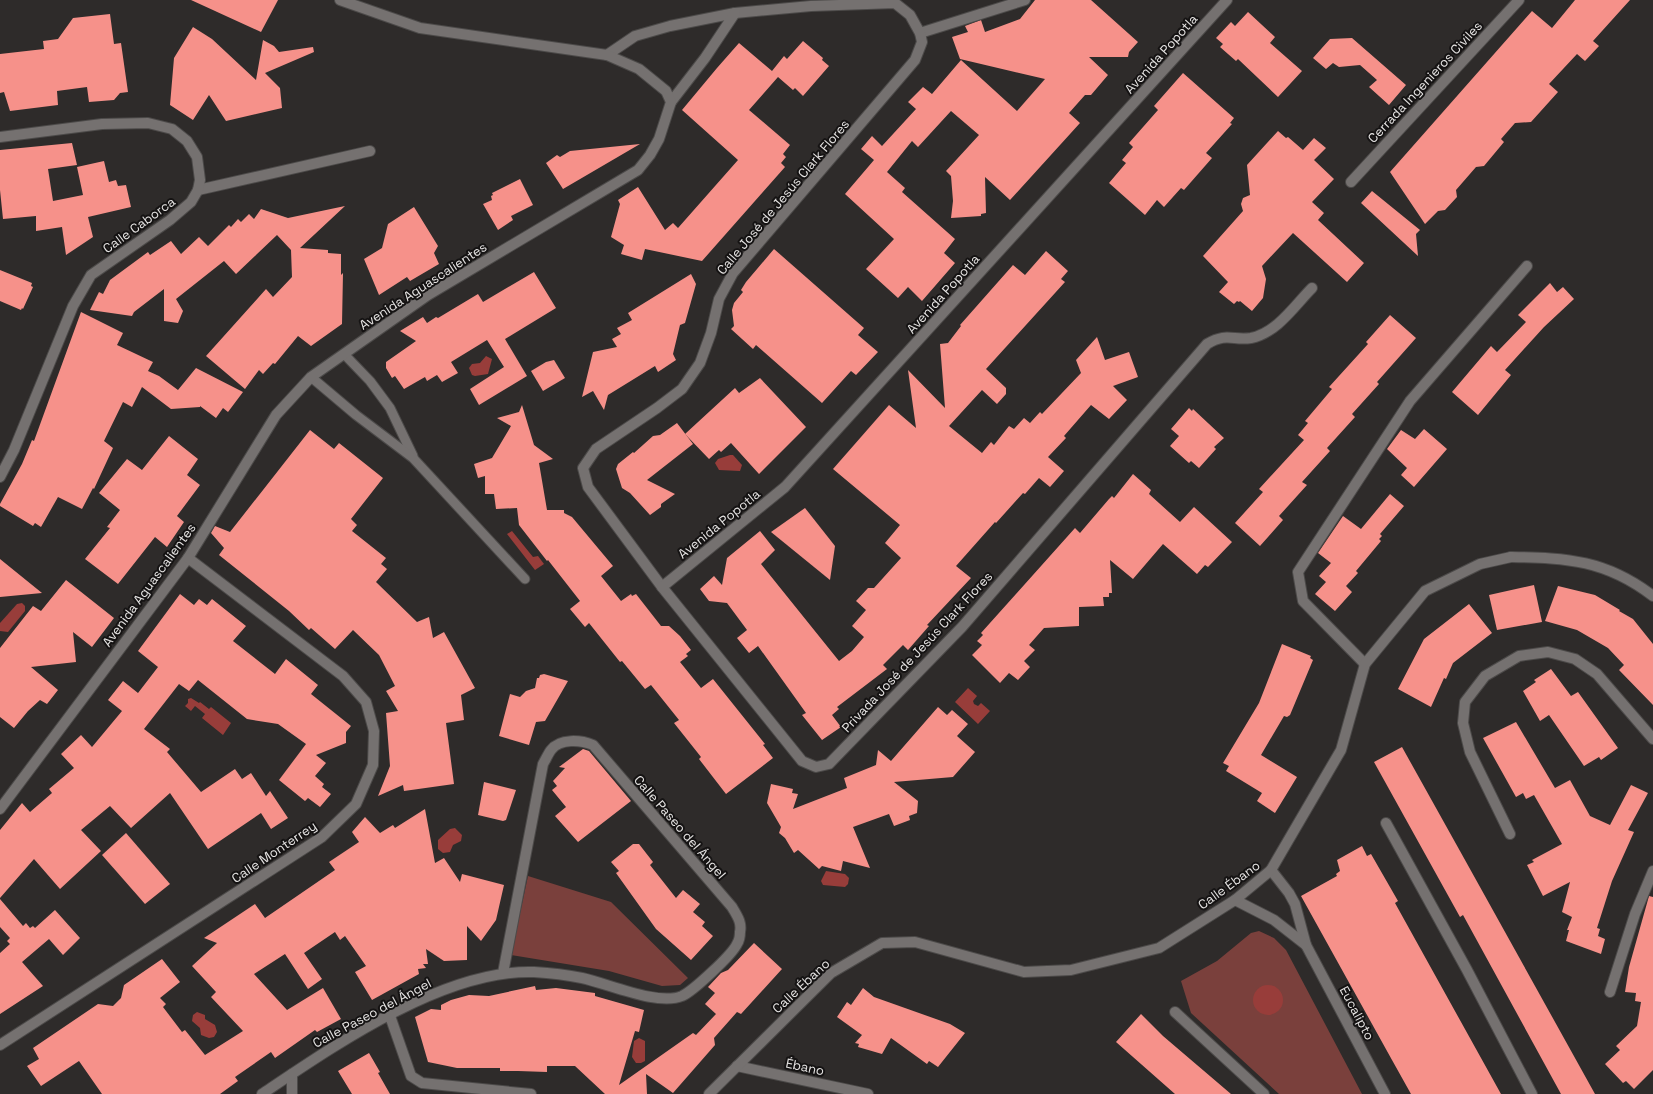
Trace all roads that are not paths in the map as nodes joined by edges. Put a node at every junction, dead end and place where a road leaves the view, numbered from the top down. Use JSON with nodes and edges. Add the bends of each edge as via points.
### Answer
{"nodes":[{"id":1,"x":340,"y":0,"type":"edge"},
{"id":2,"x":1025,"y":0,"type":"edge"},
{"id":3,"x":1227,"y":0,"type":"edge"},
{"id":4,"x":1519,"y":0,"type":"edge"},
{"id":5,"x":735,"y":13,"type":"junction"},
{"id":6,"x":920,"y":33,"type":"junction"},
{"id":7,"x":607,"y":55,"type":"junction"},
{"id":8,"x":671,"y":102,"type":"junction"},
{"id":9,"x":0,"y":137,"type":"edge"},
{"id":10,"x":370,"y":151,"type":"dead end"},
{"id":11,"x":1351,"y":182,"type":"dead end"},
{"id":12,"x":198,"y":190,"type":"junction"},
{"id":13,"x":1527,"y":266,"type":"dead end"},
{"id":14,"x":1312,"y":288,"type":"dead end"},
{"id":15,"x":344,"y":354,"type":"junction"},
{"id":16,"x":311,"y":377,"type":"junction"},
{"id":17,"x":413,"y":458,"type":"junction"},
{"id":18,"x":0,"y":477,"type":"edge"},
{"id":19,"x":188,"y":558,"type":"junction"},
{"id":20,"x":525,"y":579,"type":"dead end"},
{"id":21,"x":662,"y":587,"type":"junction"},
{"id":22,"x":1653,"y":596,"type":"edge"},
{"id":23,"x":1365,"y":664,"type":"junction"},
{"id":24,"x":1653,"y":739,"type":"edge"},
{"id":25,"x":0,"y":809,"type":"edge"},
{"id":26,"x":1386,"y":824,"type":"dead end"},
{"id":27,"x":1510,"y":834,"type":"dead end"},
{"id":28,"x":1271,"y":870,"type":"junction"},
{"id":29,"x":1653,"y":871,"type":"edge"},
{"id":30,"x":1235,"y":900,"type":"junction"},
{"id":31,"x":1306,"y":945,"type":"junction"},
{"id":32,"x":504,"y":973,"type":"junction"},
{"id":33,"x":1610,"y":992,"type":"dead end"},
{"id":34,"x":1175,"y":1012,"type":"dead end"},
{"id":35,"x":390,"y":1016,"type":"junction"},
{"id":36,"x":0,"y":1045,"type":"edge"},
{"id":37,"x":737,"y":1066,"type":"junction"},
{"id":38,"x":292,"y":1074,"type":"junction"},
{"id":39,"x":262,"y":1094,"type":"edge"},
{"id":40,"x":292,"y":1094,"type":"edge"},
{"id":41,"x":532,"y":1094,"type":"edge"},
{"id":42,"x":708,"y":1094,"type":"edge"},
{"id":43,"x":868,"y":1094,"type":"edge"},
{"id":44,"x":1264,"y":1094,"type":"edge"},
{"id":45,"x":1385,"y":1094,"type":"edge"},
{"id":46,"x":1532,"y":1094,"type":"edge"}],
"edges":[{"from":1,"to":7,"type":"street","via":[[420,28]]},
{"from":2,"to":6,"type":"street"},
{"from":3,"to":21,"type":"street","name":"Avenida Popotla","via":[[785,487]]},
{"from":4,"to":11,"type":"street","name":"Cerrada Ingenieros Civiles"},
{"from":5,"to":6,"type":"street","via":[[811,6],[895,4],[910,15]]},
{"from":5,"to":7,"type":"street","via":[[635,36]]},
{"from":5,"to":8,"type":"street","via":[[706,58]]},
{"from":6,"to":21,"type":"street","name":"Calle José de Jesús Clark Flores","via":[[922,42],[915,60],[733,273],[719,299],[711,333],[700,363],[682,389],[596,449],[583,468],[588,486]]},
{"from":7,"to":8,"type":"street","via":[[639,69],[666,91]]},
{"from":8,"to":15,"type":"street","name":"Avenida Aguascalientes","via":[[659,139],[650,156],[638,170],[428,295]]},
{"from":9,"to":12,"type":"street","via":[[102,124],[148,124],[172,129],[187,141],[196,157],[200,180]]},
{"from":10,"to":12,"type":"street"},
{"from":12,"to":18,"type":"street","name":"Calle Caborca","via":[[191,202],[170,220],[91,275],[73,306],[14,450]]},
{"from":13,"to":23,"type":"street","via":[[1410,401],[1298,572],[1304,602]]},
{"from":14,"to":21,"type":"street","name":"Privada José de Jesús Clark Flores","via":[[1275,326],[1262,335],[1249,338],[1228,336],[1216,338],[1207,344],[962,627],[829,764],[816,767],[802,761]]},
{"from":15,"to":16,"type":"street","name":"Avenida Aguascalientes"},
{"from":15,"to":17,"type":"lane","via":[[370,381],[390,408]]},
{"from":16,"to":17,"type":"lane"},
{"from":16,"to":19,"type":"street","name":"Avenida Aguascalientes","via":[[276,415]]},
{"from":17,"to":20,"type":"lane"},
{"from":19,"to":25,"type":"street","name":"Avenida Aguascalientes"},
{"from":19,"to":36,"type":"street","name":"Calle Monterrey","via":[[343,676],[362,697],[366,702],[374,731],[373,765],[356,804],[322,837]]},
{"from":22,"to":23,"type":"street","name":"Calle Ébano","via":[[1637,584],[1605,569],[1562,558],[1511,557],[1480,564],[1425,591]]},
{"from":23,"to":28,"type":"street","name":"Calle Ébano","via":[[1341,750]]},
{"from":24,"to":27,"type":"street","via":[[1597,674],[1575,659],[1548,652],[1518,656],[1485,676],[1465,702],[1463,723],[1470,752]]},
{"from":26,"to":46,"type":"street"},
{"from":28,"to":30,"type":"street","name":"Calle Ébano"},
{"from":28,"to":31,"type":"street","name":"Eucalipto","via":[[1295,904]]},
{"from":29,"to":33,"type":"street","via":[[1635,914]]},
{"from":30,"to":31,"type":"street","name":"Eucalipto","via":[[1274,920]]},
{"from":30,"to":37,"type":"street","name":"Calle Ébano","via":[[1159,948],[1071,970],[1024,972],[915,942],[882,943],[831,973]]},
{"from":31,"to":45,"type":"street","name":"Eucalipto"},
{"from":32,"to":32,"type":"street","name":"Calle Paseo del Ángel","via":[[566,975],[666,1000],[683,996],[701,983],[737,945],[740,921],[732,907],[593,745],[583,740],[568,741],[552,748],[543,764]]},
{"from":32,"to":35,"type":"street","name":"Calle Paseo del Ángel","via":[[439,991]]},
{"from":34,"to":44,"type":"street"},
{"from":35,"to":38,"type":"street","name":"Calle Paseo del Ángel","via":[[333,1046]]},
{"from":35,"to":41,"type":"street","via":[[412,1076],[416,1080],[422,1083]]},
{"from":37,"to":42,"type":"street","name":"Calle Ébano"},
{"from":37,"to":43,"type":"street","name":"Ébano"},
{"from":38,"to":39,"type":"street","name":"Calle Paseo del Ángel"},
{"from":38,"to":40,"type":"street"}]}
